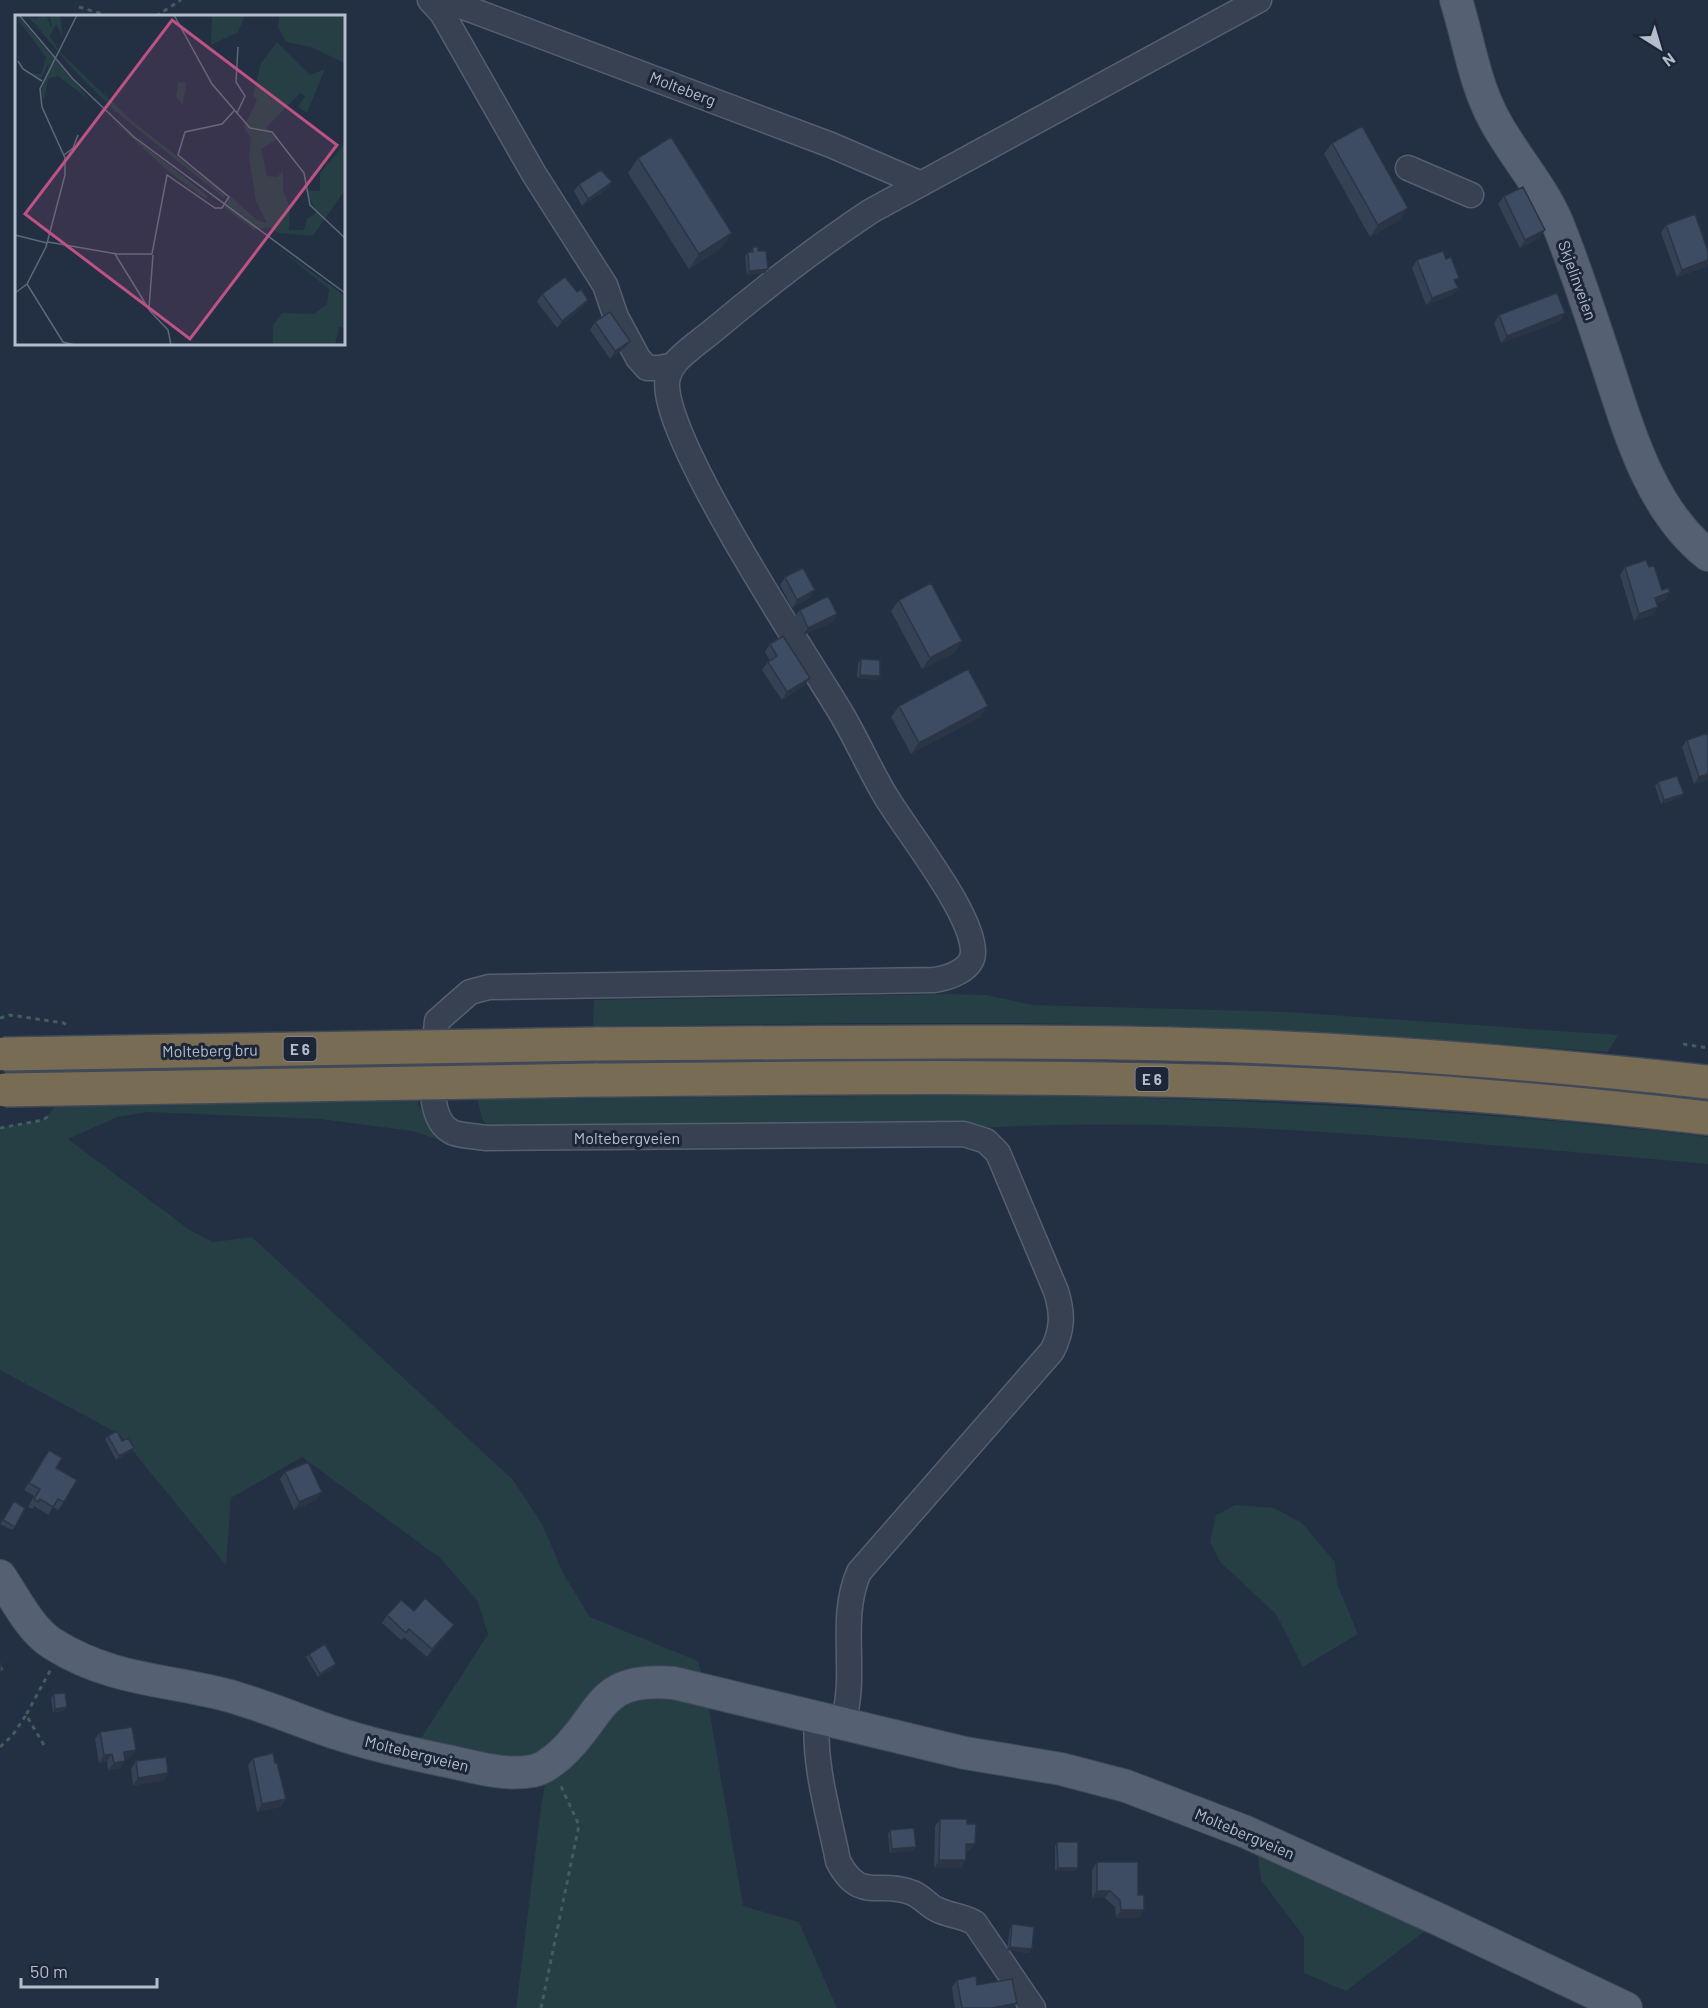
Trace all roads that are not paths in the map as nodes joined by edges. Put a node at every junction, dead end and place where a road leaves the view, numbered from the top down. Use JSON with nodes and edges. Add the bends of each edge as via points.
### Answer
{"nodes":[{"id":1,"x":430,"y":0,"type":"edge"},
{"id":2,"x":445,"y":0,"type":"edge"},
{"id":3,"x":1259,"y":0,"type":"edge"},
{"id":4,"x":1456,"y":0,"type":"edge"},
{"id":5,"x":1408,"y":168,"type":"dead end"},
{"id":6,"x":919,"y":183,"type":"junction"},
{"id":7,"x":1471,"y":195,"type":"dead end"},
{"id":8,"x":674,"y":364,"type":"junction"},
{"id":9,"x":647,"y":368,"type":"junction"},
{"id":10,"x":667,"y":396,"type":"junction"},
{"id":11,"x":1708,"y":555,"type":"edge"},
{"id":12,"x":2,"y":1054,"type":"edge"},
{"id":13,"x":1708,"y":1082,"type":"edge"},
{"id":14,"x":3,"y":1090,"type":"edge"},
{"id":15,"x":1708,"y":1118,"type":"edge"},
{"id":16,"x":0,"y":1576,"type":"edge"},
{"id":17,"x":830,"y":1719,"type":"junction"},
{"id":18,"x":1033,"y":2008,"type":"edge"},
{"id":19,"x":1626,"y":2008,"type":"edge"}],
"edges":[{"from":1,"to":9,"type":"street","name":"Moltebergveien","via":[[605,285],[616,317]]},
{"from":2,"to":6,"type":"street","name":"Molteberg","via":[[831,145]]},
{"from":3,"to":6,"type":"street"},
{"from":4,"to":11,"type":"main road","name":"Skjelinveien","via":[[1479,87],[1496,123],[1556,219],[1640,456],[1677,524]]},
{"from":5,"to":7,"type":"street"},
{"from":6,"to":8,"type":"street","via":[[836,235]]},
{"from":8,"to":9,"type":"street"},
{"from":8,"to":10,"type":"street"},
{"from":9,"to":10,"type":"street","name":"Moltebergveien"},
{"from":10,"to":17,"type":"street","name":"Moltebergveien","via":[[708,489],[886,796],[927,856],[970,932],[974,954],[968,966],[950,978],[489,987],[470,992],[437,1020],[432,1099],[438,1118],[450,1131],[486,1138],[964,1134],[986,1141],[998,1153],[1056,1291],[1062,1309],[1060,1336],[1052,1351],[859,1572],[848,1609],[850,1687]]},
{"from":12,"to":13,"type":"highway","name":"Molteberg bru","number":"E 6","bridge":true,"via":[[977,1041],[1242,1046],[1505,1062]]},
{"from":14,"to":15,"type":"highway","number":"E 6","bridge":true,"via":[[970,1077],[1241,1082],[1496,1097]]},
{"from":16,"to":17,"type":"main road","name":"Moltebergveien","via":[[40,1633],[63,1650],[100,1668],[224,1695],[411,1754],[512,1773],[536,1770],[550,1763],[568,1748],[597,1708],[633,1683],[674,1683]]},
{"from":17,"to":18,"type":"street","via":[[815,1740],[838,1861],[844,1873],[862,1888],[913,1893],[947,1914],[964,1916],[975,1923]]},
{"from":17,"to":19,"type":"main road","name":"Moltebergveien","via":[[965,1753],[1061,1769],[1182,1806],[1440,1920]]}]}
